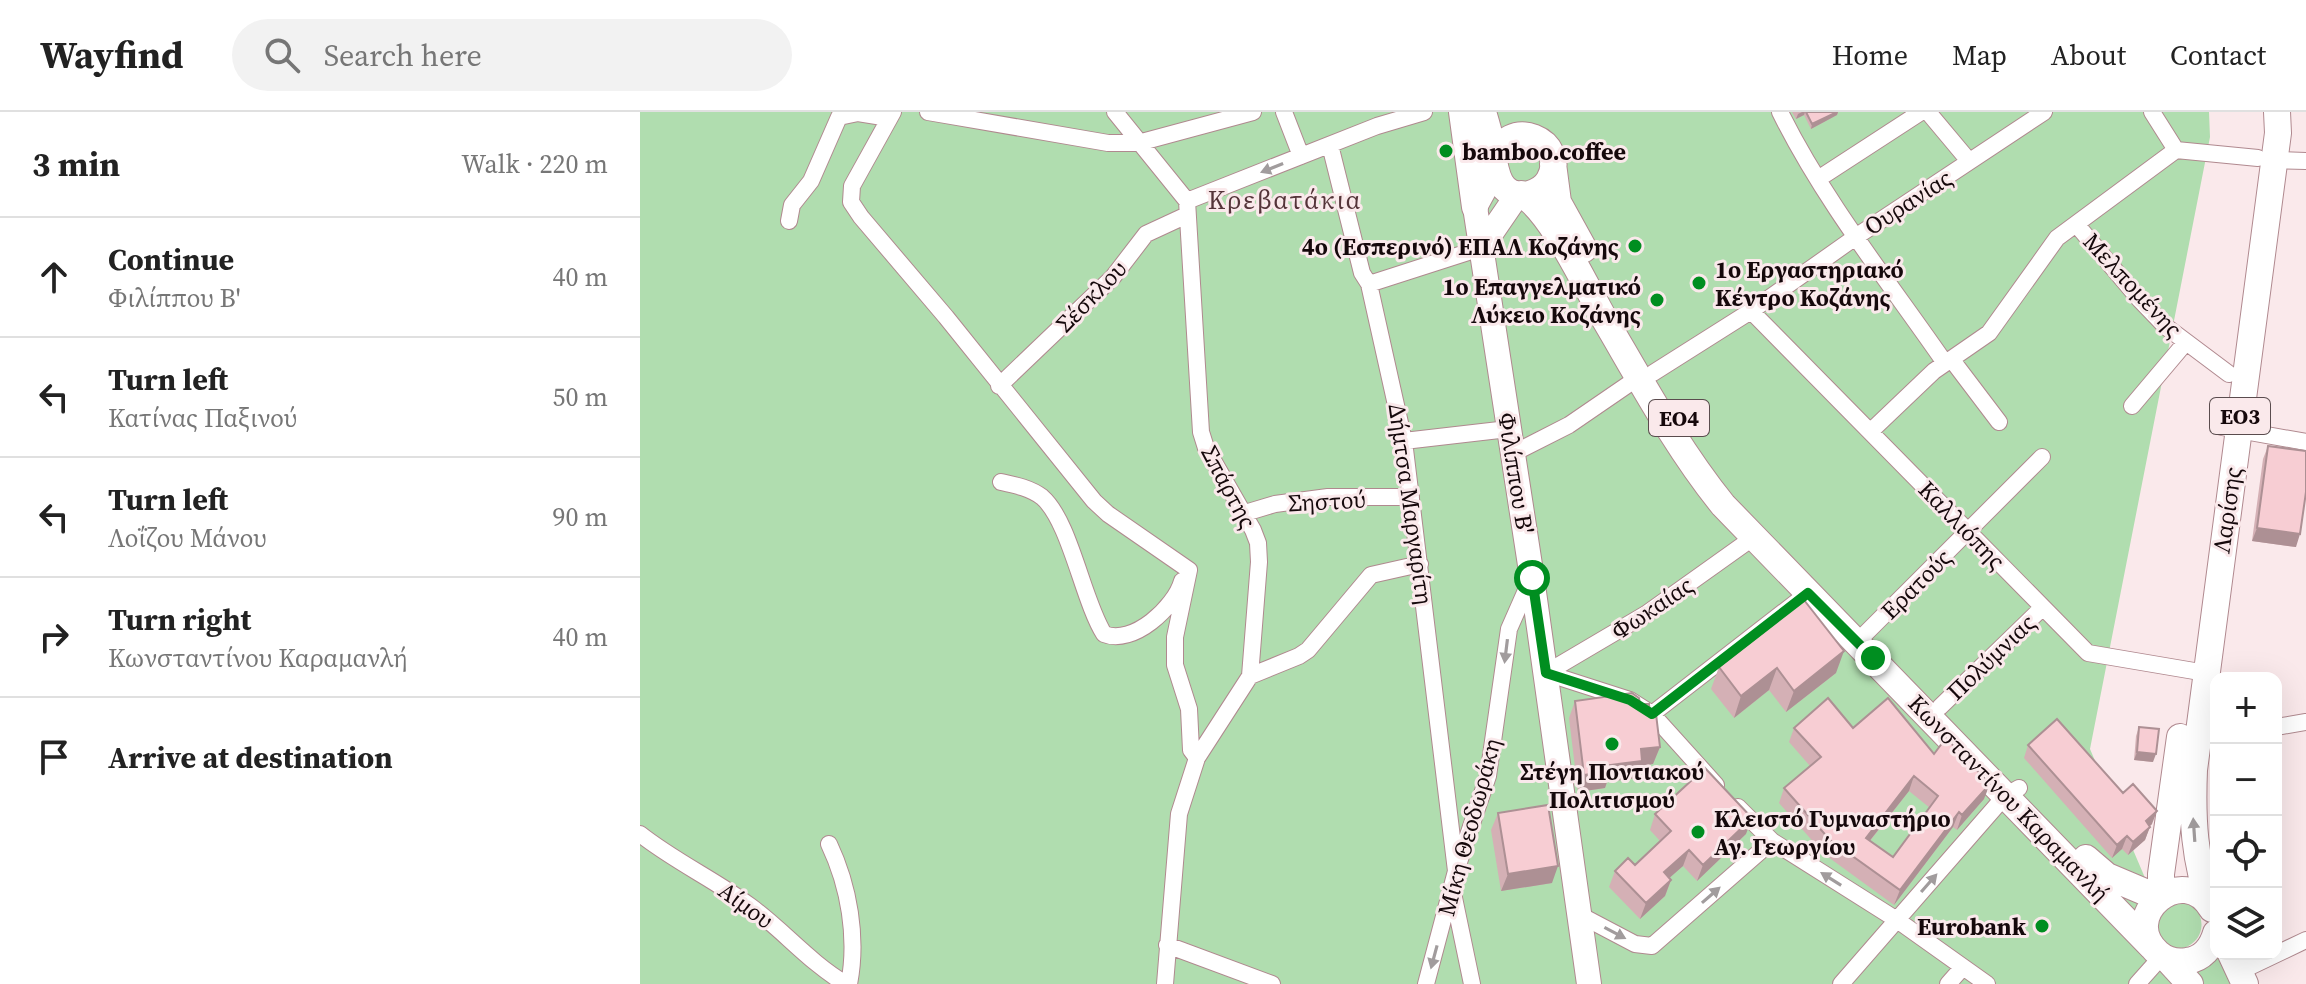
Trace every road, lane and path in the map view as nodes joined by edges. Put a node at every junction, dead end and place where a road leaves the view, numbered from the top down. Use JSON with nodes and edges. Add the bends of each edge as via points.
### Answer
{"nodes":[{"id":1,"x":928,"y":112,"type":"edge"},
{"id":2,"x":1115,"y":112,"type":"edge"},
{"id":3,"x":1253,"y":112,"type":"edge"},
{"id":4,"x":1284,"y":112,"type":"edge"},
{"id":5,"x":1424,"y":112,"type":"edge"},
{"id":6,"x":1462,"y":112,"type":"edge"},
{"id":7,"x":1483,"y":112,"type":"edge"},
{"id":8,"x":1508,"y":112,"type":"edge"},
{"id":9,"x":1780,"y":112,"type":"edge"},
{"id":10,"x":1921,"y":112,"type":"edge"},
{"id":11,"x":1928,"y":112,"type":"edge"},
{"id":12,"x":2044,"y":112,"type":"edge"},
{"id":13,"x":2152,"y":112,"type":"edge"},
{"id":14,"x":2268,"y":112,"type":"edge"},
{"id":15,"x":2277,"y":112,"type":"edge"},
{"id":16,"x":891,"y":115,"type":"edge"},
{"id":17,"x":1537,"y":138,"type":"junction"},
{"id":18,"x":1138,"y":143,"type":"junction"},
{"id":19,"x":1330,"y":145,"type":"junction"},
{"id":20,"x":2176,"y":150,"type":"junction"},
{"id":21,"x":1301,"y":156,"type":"junction"},
{"id":22,"x":2266,"y":159,"type":"junction"},
{"id":23,"x":1969,"y":161,"type":"junction"},
{"id":24,"x":2306,"y":161,"type":"edge"},
{"id":25,"x":1553,"y":164,"type":"junction"},
{"id":26,"x":1494,"y":167,"type":"junction"},
{"id":27,"x":1818,"y":179,"type":"junction"},
{"id":28,"x":1520,"y":194,"type":"junction"},
{"id":29,"x":1475,"y":207,"type":"junction"},
{"id":30,"x":1187,"y":208,"type":"junction"},
{"id":31,"x":789,"y":221,"type":"dead end"},
{"id":32,"x":2076,"y":224,"type":"junction"},
{"id":33,"x":1857,"y":236,"type":"junction"},
{"id":34,"x":1481,"y":248,"type":"junction"},
{"id":35,"x":1369,"y":284,"type":"junction"},
{"id":36,"x":1751,"y":311,"type":"junction"},
{"id":37,"x":2186,"y":342,"type":"junction"},
{"id":38,"x":1949,"y":362,"type":"junction"},
{"id":39,"x":2229,"y":374,"type":"junction"},
{"id":40,"x":1646,"y":375,"type":"junction"},
{"id":41,"x":999,"y":386,"type":"junction"},
{"id":42,"x":2132,"y":406,"type":"dead end"},
{"id":43,"x":1999,"y":422,"type":"dead end"},
{"id":44,"x":1508,"y":429,"type":"junction"},
{"id":45,"x":2230,"y":429,"type":"junction"},
{"id":46,"x":1871,"y":431,"type":"junction"},
{"id":47,"x":1404,"y":441,"type":"junction"},
{"id":48,"x":2306,"y":442,"type":"edge"},
{"id":49,"x":1512,"y":454,"type":"junction"},
{"id":50,"x":2042,"y":457,"type":"dead end"},
{"id":51,"x":1001,"y":482,"type":"dead end"},
{"id":52,"x":1411,"y":497,"type":"junction"},
{"id":53,"x":1245,"y":513,"type":"junction"},
{"id":54,"x":1969,"y":531,"type":"junction"},
{"id":55,"x":1754,"y":537,"type":"junction"},
{"id":56,"x":1420,"y":564,"type":"junction"},
{"id":57,"x":1185,"y":567,"type":"junction"},
{"id":58,"x":1532,"y":578,"type":"junction"},
{"id":59,"x":1808,"y":593,"type":"junction"},
{"id":60,"x":2042,"y":608,"type":"junction"},
{"id":61,"x":1862,"y":638,"type":"junction"},
{"id":62,"x":2198,"y":672,"type":"junction"},
{"id":63,"x":1546,"y":673,"type":"junction"},
{"id":64,"x":1250,"y":676,"type":"junction"},
{"id":65,"x":1940,"y":707,"type":"junction"},
{"id":66,"x":1652,"y":714,"type":"junction"},
{"id":67,"x":2306,"y":722,"type":"edge"},
{"id":68,"x":2282,"y":726,"type":"edge"},
{"id":69,"x":2197,"y":740,"type":"edge"},
{"id":70,"x":1197,"y":758,"type":"junction"},
{"id":71,"x":2012,"y":792,"type":"junction"},
{"id":72,"x":640,"y":834,"type":"edge"},
{"id":73,"x":1772,"y":841,"type":"junction"},
{"id":74,"x":829,"y":844,"type":"dead end"},
{"id":75,"x":2164,"y":850,"type":"junction"},
{"id":76,"x":1454,"y":880,"type":"junction"},
{"id":77,"x":2115,"y":880,"type":"junction"},
{"id":78,"x":2160,"y":897,"type":"junction"},
{"id":79,"x":2210,"y":903,"type":"edge"},
{"id":80,"x":2210,"y":908,"type":"edge"},
{"id":81,"x":1578,"y":914,"type":"junction"},
{"id":82,"x":1897,"y":920,"type":"junction"},
{"id":83,"x":2306,"y":940,"type":"edge"},
{"id":84,"x":1167,"y":945,"type":"junction"},
{"id":85,"x":2210,"y":946,"type":"edge"},
{"id":86,"x":2160,"y":954,"type":"junction"},
{"id":87,"x":1963,"y":967,"type":"junction"},
{"id":88,"x":2239,"y":970,"type":"edge"},
{"id":89,"x":847,"y":984,"type":"edge"},
{"id":90,"x":1165,"y":984,"type":"edge"},
{"id":91,"x":1272,"y":984,"type":"edge"},
{"id":92,"x":1426,"y":984,"type":"edge"},
{"id":93,"x":1472,"y":984,"type":"edge"},
{"id":94,"x":1589,"y":984,"type":"edge"},
{"id":95,"x":1841,"y":984,"type":"edge"},
{"id":96,"x":1948,"y":984,"type":"edge"},
{"id":97,"x":1987,"y":984,"type":"edge"},
{"id":98,"x":2137,"y":984,"type":"edge"},
{"id":99,"x":2190,"y":984,"type":"edge"}],
"edges":[{"from":1,"to":18,"type":"street","via":[[1108,143]]},
{"from":2,"to":18,"type":"street"},
{"from":3,"to":18,"type":"street"},
{"from":4,"to":21,"type":"street"},
{"from":5,"to":19,"type":"street","name":"Σέσκλου"},
{"from":6,"to":29,"type":"main road"},
{"from":7,"to":26,"type":"main road"},
{"from":8,"to":17,"type":"main road","number":"ΕΟ4"},
{"from":9,"to":27,"type":"street"},
{"from":10,"to":27,"type":"street"},
{"from":11,"to":23,"type":"street"},
{"from":12,"to":23,"type":"street","name":"Ουρανίας"},
{"from":13,"to":20,"type":"street"},
{"from":14,"to":22,"type":"main road","name":"Λαρίσης","number":"ΕΟ3","via":[[2262,129]]},
{"from":15,"to":22,"type":"main road","name":"Λαρίσης","number":"ΕΟ3","via":[[2278,133]]},
{"from":16,"to":31,"type":"street","via":[[839,117],[811,181],[792,205]]},
{"from":16,"to":41,"type":"street","via":[[852,186],[851,202]]},
{"from":17,"to":25,"type":"main road","number":"ΕΟ4","via":[[1549,149]]},
{"from":17,"to":26,"type":"main road","via":[[1507,140],[1499,147]]},
{"from":18,"to":30,"type":"street"},
{"from":19,"to":21,"type":"street","name":"Σέσκλου"},
{"from":19,"to":35,"type":"street","name":"Δήμτσα Μαργαρίτη"},
{"from":20,"to":22,"type":"street"},
{"from":20,"to":32,"type":"street"},
{"from":21,"to":30,"type":"street","name":"Σέσκλου","one_way":true},
{"from":22,"to":24,"type":"street"},
{"from":22,"to":39,"type":"main road","name":"Λαρίσης","number":"ΕΟ3"},
{"from":22,"to":45,"type":"main road","name":"Λαρίσης","number":"ΕΟ3"},
{"from":23,"to":33,"type":"street","name":"Ουρανίας"},
{"from":25,"to":28,"type":"main road","via":[[1545,184]]},
{"from":25,"to":40,"type":"main road","name":"Κωνσταντίνου Καραμανλή","number":"ΕΟ4","via":[[1558,202]]},
{"from":26,"to":28,"type":"main road","number":"ΕΟ4","via":[[1505,188]]},
{"from":26,"to":29,"type":"main road"},
{"from":27,"to":33,"type":"street"},
{"from":28,"to":34,"type":"main road"},
{"from":28,"to":40,"type":"main road","name":"Κωνσταντίνου Καραμανλή","number":"ΕΟ4","via":[[1536,206]]},
{"from":29,"to":34,"type":"main road","name":"Φιλίππου Β'"},
{"from":30,"to":41,"type":"street","name":"Σέσκλου","via":[[1146,234],[1113,277]]},
{"from":30,"to":53,"type":"street","name":"Σπάρτης","via":[[1201,432]]},
{"from":32,"to":37,"type":"street","name":"Μελπομένης","via":[[2140,300]]},
{"from":32,"to":38,"type":"street","via":[[2047,250],[1994,327]]},
{"from":33,"to":36,"type":"street","name":"Ουρανίας"},
{"from":33,"to":38,"type":"street"},
{"from":34,"to":35,"type":"street"},
{"from":34,"to":44,"type":"main road","name":"Φιλίππου Β'"},
{"from":35,"to":47,"type":"street","name":"Δήμτσα Μαργαρίτη"},
{"from":36,"to":40,"type":"street","name":"Ουρανίας"},
{"from":36,"to":46,"type":"street","name":"Καλλιόπης"},
{"from":37,"to":39,"type":"street","name":"Μελπομένης"},
{"from":37,"to":42,"type":"street"},
{"from":38,"to":43,"type":"street"},
{"from":38,"to":46,"type":"street","via":[[1918,384]]},
{"from":39,"to":45,"type":"main road","name":"Λαρίσης","number":"ΕΟ3"},
{"from":40,"to":49,"type":"street","name":"Ουρανίας"},
{"from":40,"to":55,"type":"main road","name":"Κωνσταντίνου Καραμανλή","number":"ΕΟ4","via":[[1691,464]]},
{"from":40,"to":61,"type":"main road","name":"Κωνσταντίνου Καραμανλή","number":"ΕΟ4","via":[[1710,470]]},
{"from":41,"to":57,"type":"street","via":[[1094,501]]},
{"from":44,"to":47,"type":"street"},
{"from":44,"to":49,"type":"main road","name":"Φιλίππου Β'"},
{"from":45,"to":48,"type":"street"},
{"from":45,"to":62,"type":"main road","name":"Λαρίσης","number":"ΕΟ3"},
{"from":46,"to":54,"type":"street","name":"Καλλιόπης"},
{"from":47,"to":52,"type":"street","name":"Δήμτσα Μαργαρίτη"},
{"from":49,"to":58,"type":"main road","name":"Φιλίππου Β'"},
{"from":50,"to":54,"type":"street","name":"Ερατούς"},
{"from":51,"to":57,"type":"street","via":[[1023,487],[1050,508],[1104,634],[1125,636],[1148,625],[1180,590]]},
{"from":52,"to":53,"type":"street","name":"Σηστού","via":[[1328,497]]},
{"from":52,"to":56,"type":"street","name":"Δήμτσα Μαργαρίτη"},
{"from":53,"to":64,"type":"street","name":"Σπάρτης","via":[[1258,543],[1259,562]]},
{"from":54,"to":60,"type":"street","name":"Καλλιόπης"},
{"from":54,"to":61,"type":"street","name":"Ερατούς"},
{"from":55,"to":59,"type":"main road","name":"Κωνσταντίνου Καραμανλή","number":"ΕΟ4"},
{"from":55,"to":63,"type":"street","name":"Φωκαίας","via":[[1646,614]]},
{"from":56,"to":64,"type":"street","via":[[1371,575],[1308,650]]},
{"from":56,"to":76,"type":"street","name":"Δήμτσα Μαργαρίτη"},
{"from":57,"to":70,"type":"street","via":[[1190,574],[1175,637],[1175,665]]},
{"from":58,"to":63,"type":"main road","name":"Φιλίππου Β'"},
{"from":58,"to":76,"type":"street","name":"Μίκη Θεοδωράκη","one_way":true,"via":[[1509,629],[1488,776]]},
{"from":59,"to":61,"type":"main road","name":"Κωνσταντίνου Καραμανλή","number":"ΕΟ4"},
{"from":59,"to":66,"type":"street"},
{"from":60,"to":62,"type":"street","name":"Καλλιόπης","via":[[2088,653]]},
{"from":60,"to":65,"type":"street","name":"Πολύμνιας"},
{"from":61,"to":65,"type":"main road","name":"Κωνσταντίνου Καραμανλή","number":"ΕΟ4"},
{"from":61,"to":71,"type":"main road","name":"Κωνσταντίνου Καραμανλή","number":"ΕΟ4"},
{"from":62,"to":69,"type":"main road","name":"Λαρίσης","number":"ΕΟ3"},
{"from":63,"to":66,"type":"street","via":[[1630,700]]},
{"from":63,"to":81,"type":"main road","name":"Φιλίππου Β'"},
{"from":64,"to":70,"type":"street"},
{"from":65,"to":71,"type":"main road","name":"Κωνσταντίνου Καραμανλή","number":"ΕΟ4"},
{"from":66,"to":73,"type":"street"},
{"from":67,"to":68,"type":"street"},
{"from":69,"to":75,"type":"main road","name":"Λαρίσης","number":"ΕΟ3"},
{"from":79,"to":69,"type":"main road","name":"Λαρίσης","number":"ΕΟ3","one_way":true,"via":[[2195,846]]},
{"from":70,"to":84,"type":"street","via":[[1179,814]]},
{"from":71,"to":77,"type":"main road","name":"Κωνσταντίνου Καραμανλή","number":"ΕΟ4"},
{"from":82,"to":71,"type":"street","one_way":true},
{"from":71,"to":86,"type":"main road","name":"Κωνσταντίνου Καραμανλή","number":"ΕΟ4"},
{"from":72,"to":89,"type":"street","name":"Αίμου","via":[[738,897],[825,972]]},
{"from":81,"to":73,"type":"street","one_way":true,"via":[[1635,944],[1652,946]]},
{"from":82,"to":73,"type":"street","one_way":true},
{"from":74,"to":89,"type":"street","via":[[848,900],[852,965]]},
{"from":75,"to":77,"type":"main road","via":[[2144,872]]},
{"from":75,"to":78,"type":"main road","name":"Λαρίσης","number":"ΕΟ3"},
{"from":76,"to":92,"type":"street","name":"Μίκη Θεοδωράκη","one_way":true},
{"from":76,"to":93,"type":"street","name":"Δήμτσα Μαργαρίτη"},
{"from":77,"to":78,"type":"main road","name":"Κωνσταντίνου Καραμανλή","number":"ΕΟ4"},
{"from":78,"to":80,"type":"main road","number":"ΕΟ3","via":[[2184,890],[2199,895]]},
{"from":78,"to":86,"type":"main road","number":"ΕΟ3","via":[[2146,917],[2146,932]]},
{"from":81,"to":94,"type":"main road","name":"Φιλίππου Β'"},
{"from":82,"to":87,"type":"street"},
{"from":82,"to":95,"type":"street"},
{"from":83,"to":88,"type":"street"},
{"from":84,"to":90,"type":"street"},
{"from":84,"to":91,"type":"street"},
{"from":85,"to":86,"type":"main road","via":[[2184,962]]},
{"from":86,"to":98,"type":"street"},
{"from":86,"to":99,"type":"main road","name":"Κωνσταντίνου Καραμανλή"},
{"from":87,"to":96,"type":"street"},
{"from":87,"to":97,"type":"street"}]}
